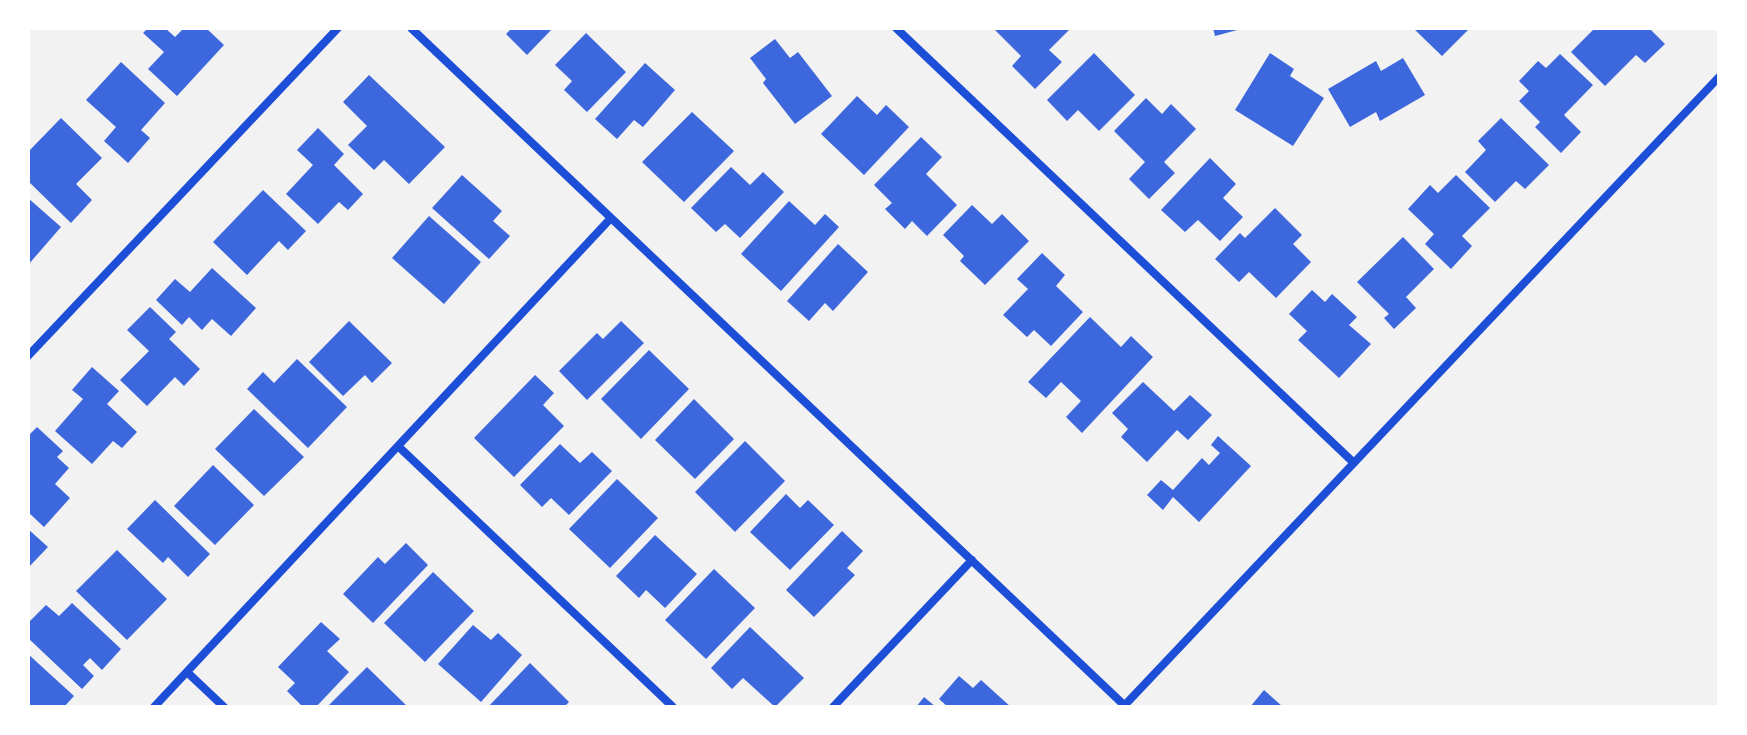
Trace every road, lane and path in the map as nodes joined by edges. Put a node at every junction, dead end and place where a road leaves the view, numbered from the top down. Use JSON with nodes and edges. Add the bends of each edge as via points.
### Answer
{"nodes":[{"id":1,"x":338,"y":28,"type":"edge"},
{"id":2,"x":411,"y":28,"type":"edge"},
{"id":3,"x":896,"y":28,"type":"edge"},
{"id":4,"x":1719,"y":77,"type":"edge"},
{"id":5,"x":611,"y":218,"type":"junction"},
{"id":6,"x":28,"y":356,"type":"edge"},
{"id":7,"x":399,"y":447,"type":"junction"},
{"id":8,"x":1354,"y":463,"type":"junction"},
{"id":9,"x":972,"y":560,"type":"junction"},
{"id":10,"x":187,"y":672,"type":"junction"},
{"id":11,"x":1124,"y":706,"type":"edge"},
{"id":12,"x":154,"y":707,"type":"edge"},
{"id":13,"x":224,"y":707,"type":"edge"},
{"id":14,"x":673,"y":707,"type":"edge"},
{"id":15,"x":833,"y":707,"type":"edge"}],
"edges":[{"from":1,"to":6,"type":"street"},
{"from":2,"to":5,"type":"street"},
{"from":3,"to":8,"type":"street"},
{"from":4,"to":8,"type":"street"},
{"from":5,"to":7,"type":"street"},
{"from":5,"to":9,"type":"street"},
{"from":7,"to":10,"type":"street"},
{"from":7,"to":14,"type":"street"},
{"from":8,"to":11,"type":"street"},
{"from":9,"to":11,"type":"street"},
{"from":9,"to":15,"type":"street"},
{"from":10,"to":12,"type":"street"},
{"from":10,"to":13,"type":"street"}]}
